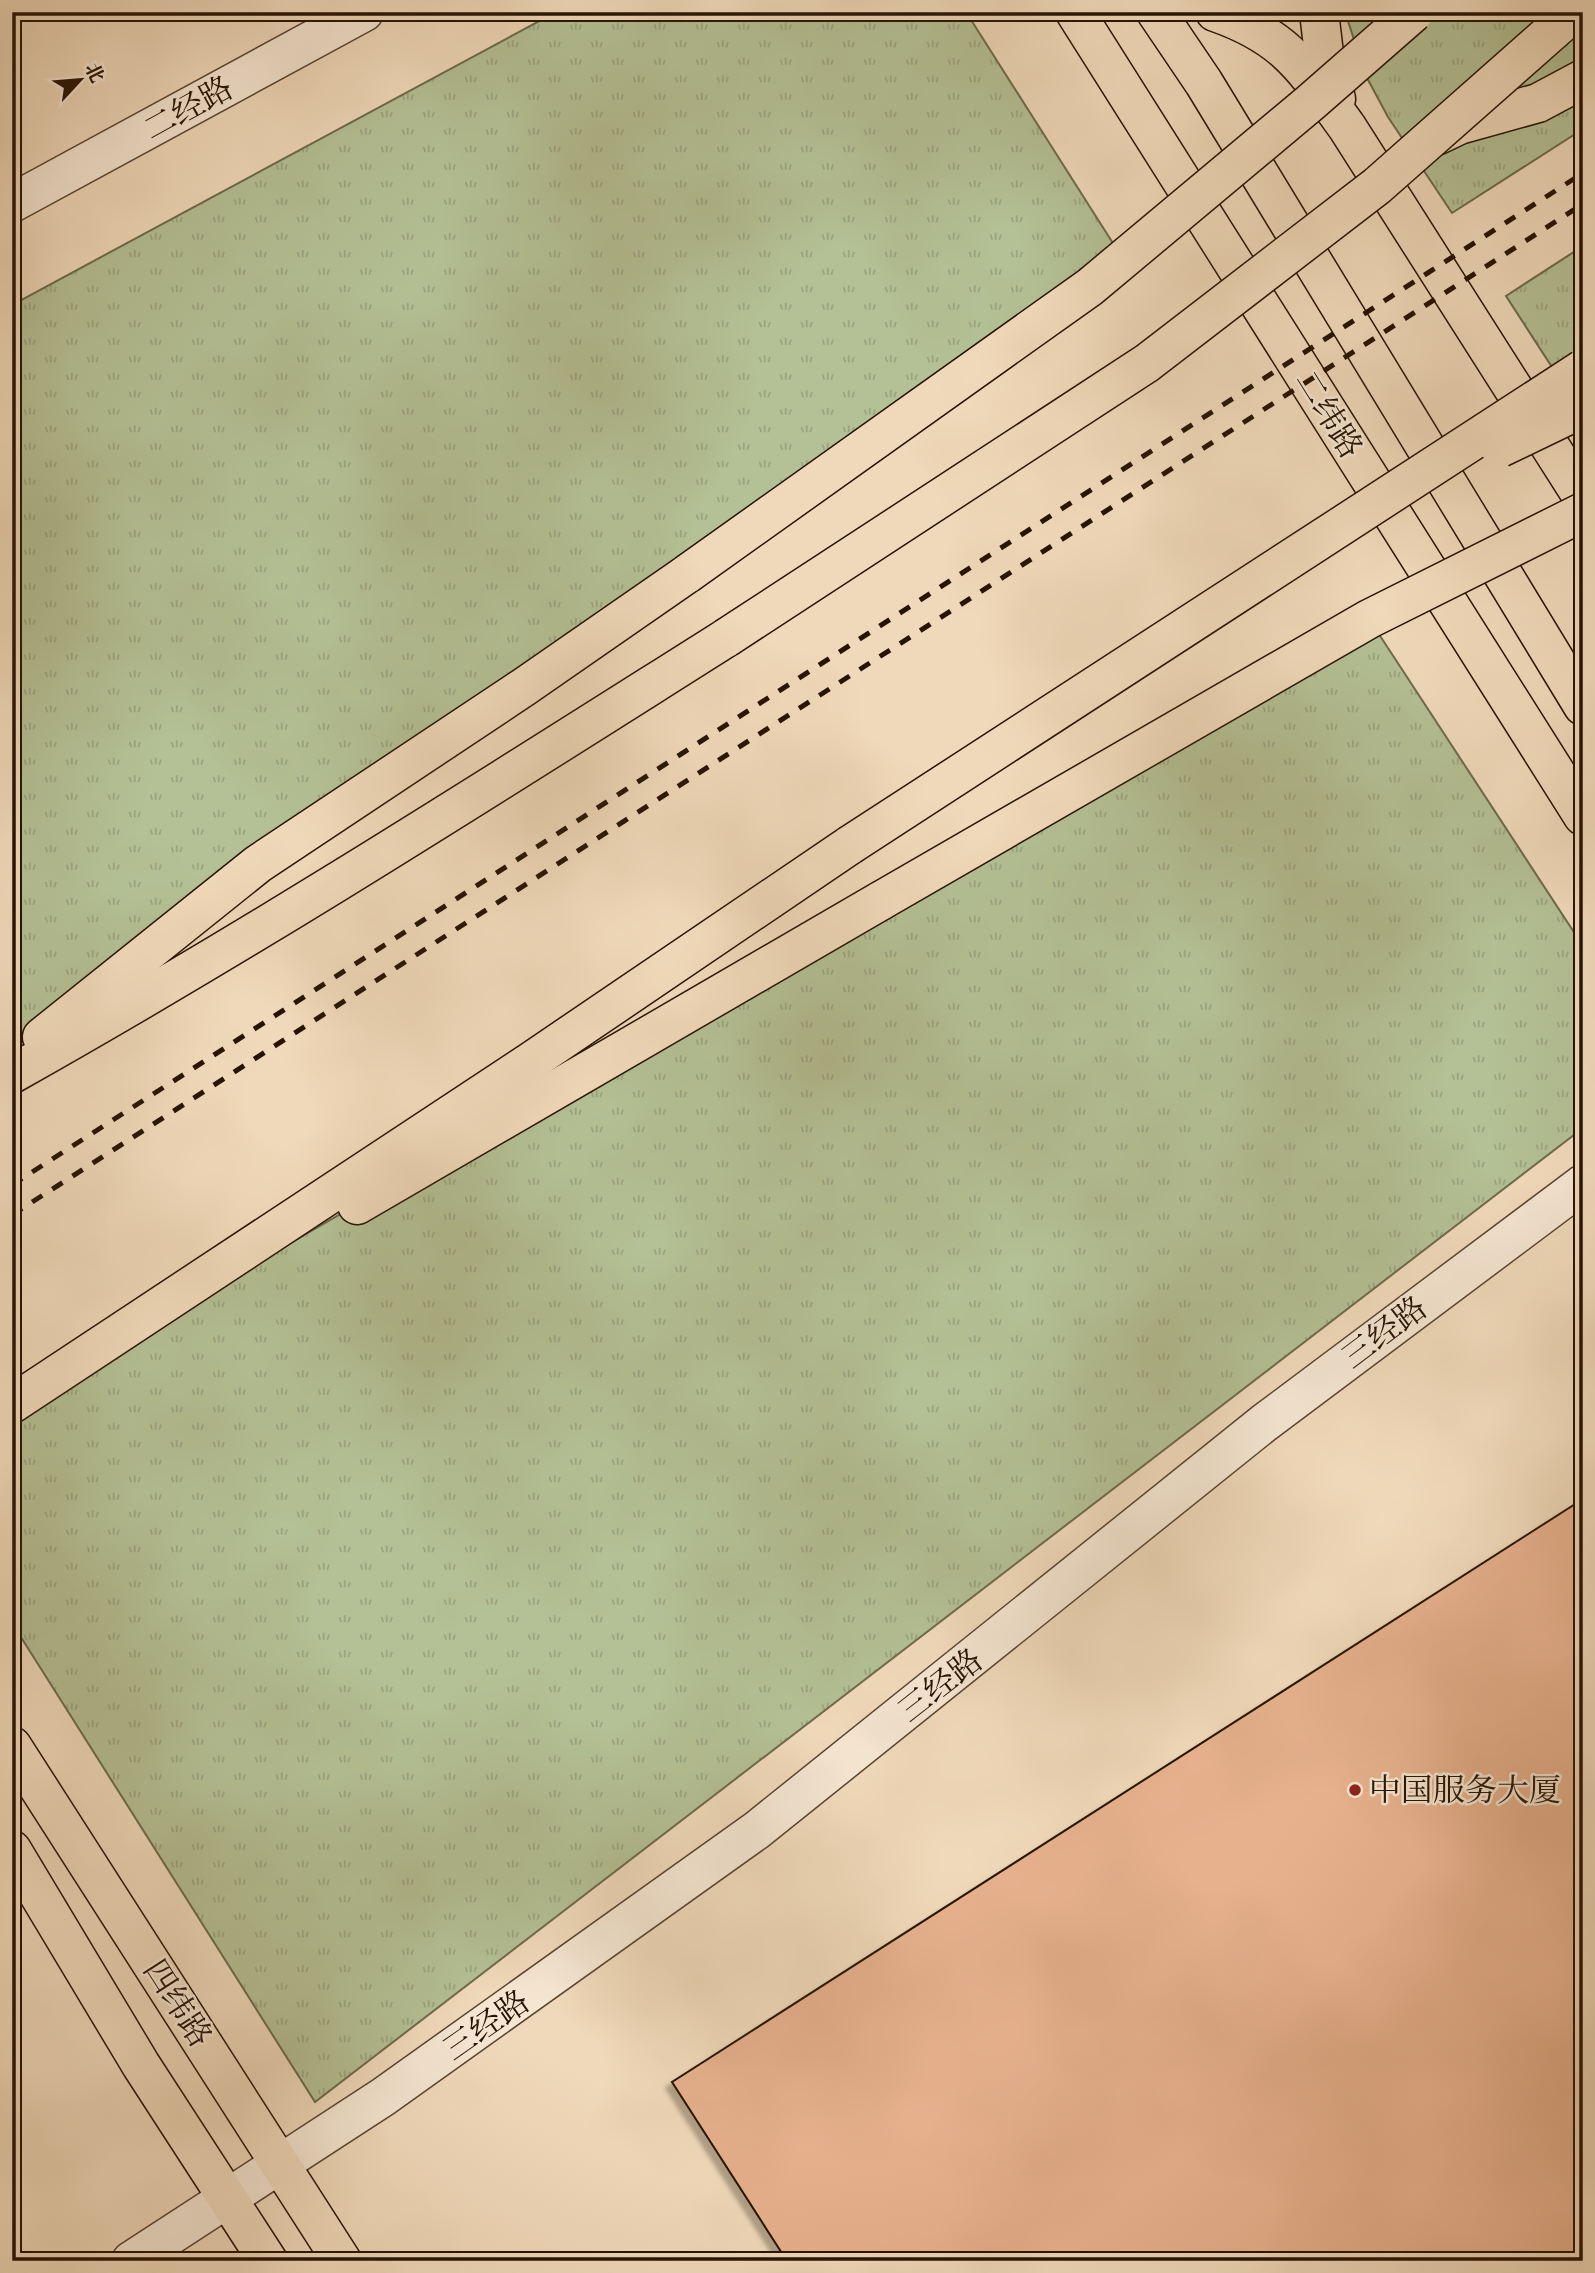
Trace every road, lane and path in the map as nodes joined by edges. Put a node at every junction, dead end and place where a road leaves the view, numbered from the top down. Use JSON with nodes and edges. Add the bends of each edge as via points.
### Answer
{"nodes":[{"id":1,"x":364,"y":12,"type":"edge"},
{"id":2,"x":1074,"y":12,"type":"edge"},
{"id":3,"x":1156,"y":12,"type":"edge"},
{"id":4,"x":1215,"y":12,"type":"edge"},
{"id":5,"x":1319,"y":12,"type":"edge"},
{"id":6,"x":1414,"y":12,"type":"edge"},
{"id":7,"x":1574,"y":12,"type":"edge"},
{"id":8,"x":1583,"y":79,"type":"edge"},
{"id":9,"x":1347,"y":127,"type":"junction"},
{"id":10,"x":1433,"y":137,"type":"junction"},
{"id":11,"x":12,"y":203,"type":"edge"},
{"id":12,"x":1583,"y":369,"type":"edge"},
{"id":13,"x":1583,"y":408,"type":"edge"},
{"id":14,"x":1583,"y":498,"type":"edge"},
{"id":15,"x":1366,"y":512,"type":"junction"},
{"id":16,"x":1583,"y":512,"type":"edge"},
{"id":17,"x":1583,"y":706,"type":"edge"},
{"id":18,"x":1583,"y":816,"type":"edge"},
{"id":19,"x":12,"y":1060,"type":"edge"},
{"id":20,"x":12,"y":1074,"type":"edge"},
{"id":21,"x":1583,"y":1184,"type":"edge"},
{"id":22,"x":54,"y":1377,"type":"junction"},
{"id":23,"x":12,"y":1404,"type":"edge"},
{"id":24,"x":12,"y":1746,"type":"edge"},
{"id":25,"x":12,"y":1850,"type":"edge"},
{"id":26,"x":281,"y":2164,"type":"junction"},
{"id":27,"x":229,"y":2198,"type":"junction"},
{"id":28,"x":131,"y":2261,"type":"edge"},
{"id":29,"x":268,"y":2261,"type":"edge"},
{"id":30,"x":342,"y":2261,"type":"edge"}],
"edges":[{"from":1,"to":11,"type":"street","name":"二经路"},
{"from":2,"to":18,"type":"main road","name":"二纬路"},
{"from":3,"to":17,"type":"main road","name":"二纬路","via":[[1204,83]]},
{"from":4,"to":9,"type":"main road","via":[[1254,27],[1286,48]]},
{"from":5,"to":9,"type":"main road","via":[[1329,75]]},
{"from":6,"to":19,"type":"main road","bridge":true,"via":[[1090,287],[687,574],[258,864]]},
{"from":7,"to":10,"type":"main road","bridge":true},
{"from":8,"to":10,"type":"main road","via":[[1538,103]]},
{"from":9,"to":14,"type":"main road"},
{"from":10,"to":20,"type":"main road","bridge":true,"via":[[1338,217],[1147,363],[344,881]]},
{"from":12,"to":15,"type":"main road","bridge":true},
{"from":13,"to":15,"type":"main road","bridge":true},
{"from":15,"to":22,"type":"main road","bridge":true,"via":[[850,845]]},
{"from":16,"to":22,"type":"main road","bridge":true,"via":[[1369,619]]},
{"from":21,"to":26,"type":"street","name":"三经路","via":[[1265,1423],[757,1830],[556,1976]]},
{"from":22,"to":23,"type":"main road"},
{"from":24,"to":26,"type":"main road","name":"四纬路"},
{"from":25,"to":27,"type":"main road","name":"四纬路","via":[[141,2065]]},
{"from":26,"to":27,"type":"street","name":"三经路"},
{"from":26,"to":30,"type":"main road","name":"四纬路"},
{"from":27,"to":28,"type":"street","name":"三经路"},
{"from":27,"to":29,"type":"main road","name":"四纬路"}]}
